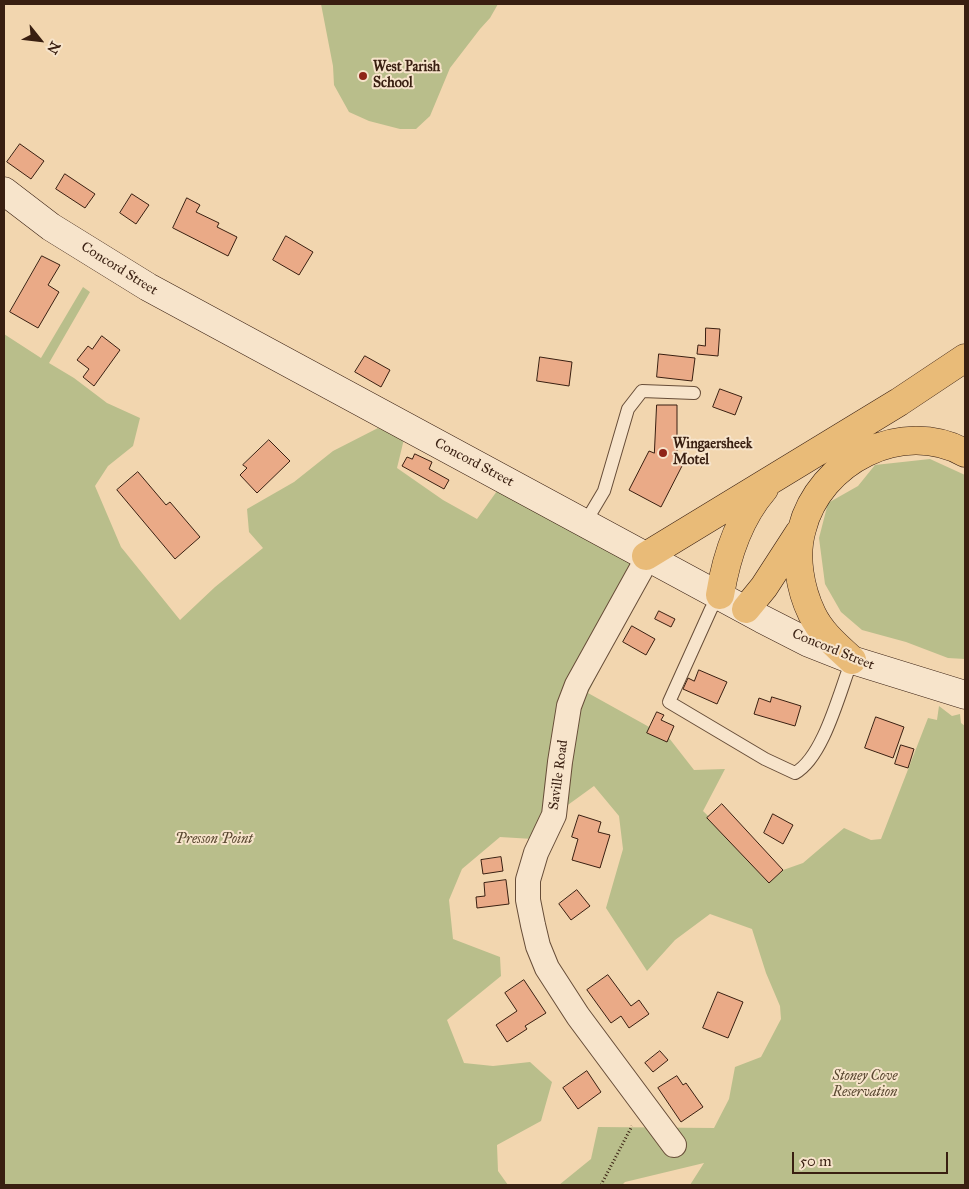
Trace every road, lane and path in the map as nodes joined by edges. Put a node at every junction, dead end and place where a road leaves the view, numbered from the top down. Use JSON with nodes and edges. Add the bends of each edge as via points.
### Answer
{"nodes":[{"id":1,"x":4,"y":191,"type":"edge"},
{"id":2,"x":965,"y":358,"type":"edge"},
{"id":3,"x":694,"y":393,"type":"dead end"},
{"id":4,"x":965,"y":453,"type":"edge"},
{"id":5,"x":776,"y":478,"type":"junction"},
{"id":6,"x":586,"y":523,"type":"junction"},
{"id":7,"x":802,"y":528,"type":"junction"},
{"id":8,"x":647,"y":556,"type":"junction"},
{"id":9,"x":720,"y":595,"type":"junction"},
{"id":10,"x":746,"y":609,"type":"junction"},
{"id":11,"x":852,"y":660,"type":"junction"},
{"id":12,"x":965,"y":695,"type":"edge"},
{"id":13,"x":644,"y":1104,"type":"junction"},
{"id":14,"x":674,"y":1145,"type":"dead end"},
{"id":15,"x":601,"y":1185,"type":"edge"}],
"edges":[{"from":1,"to":6,"type":"main road","name":"Concord Street","via":[[51,227],[148,287]]},
{"from":2,"to":5,"type":"highway"},
{"from":3,"to":6,"type":"lane","via":[[642,391],[628,409],[604,491]]},
{"from":4,"to":7,"type":"highway","via":[[943,444],[920,441],[896,442],[870,450],[832,476],[817,496]]},
{"from":5,"to":8,"type":"highway"},
{"from":5,"to":9,"type":"highway","via":[[750,508],[740,527]]},
{"from":6,"to":8,"type":"main road","name":"Concord Street"},
{"from":7,"to":10,"type":"highway"},
{"from":7,"to":11,"type":"highway","via":[[798,563],[812,614],[829,638]]},
{"from":8,"to":9,"type":"main road","name":"Concord Street"},
{"from":8,"to":13,"type":"street","name":"Saville Road","via":[[568,706],[554,816],[536,853],[528,880],[533,925],[548,968],[578,1016]]},
{"from":9,"to":10,"type":"main road","name":"Concord Street"},
{"from":9,"to":11,"type":"lane","via":[[669,702],[795,773],[803,769],[818,746]]},
{"from":10,"to":11,"type":"main road","name":"Concord Street","via":[[809,643]]},
{"from":11,"to":12,"type":"main road","name":"Concord Street"},
{"from":13,"to":14,"type":"street","name":"Saville Road"},
{"from":13,"to":15,"type":"path"}]}
